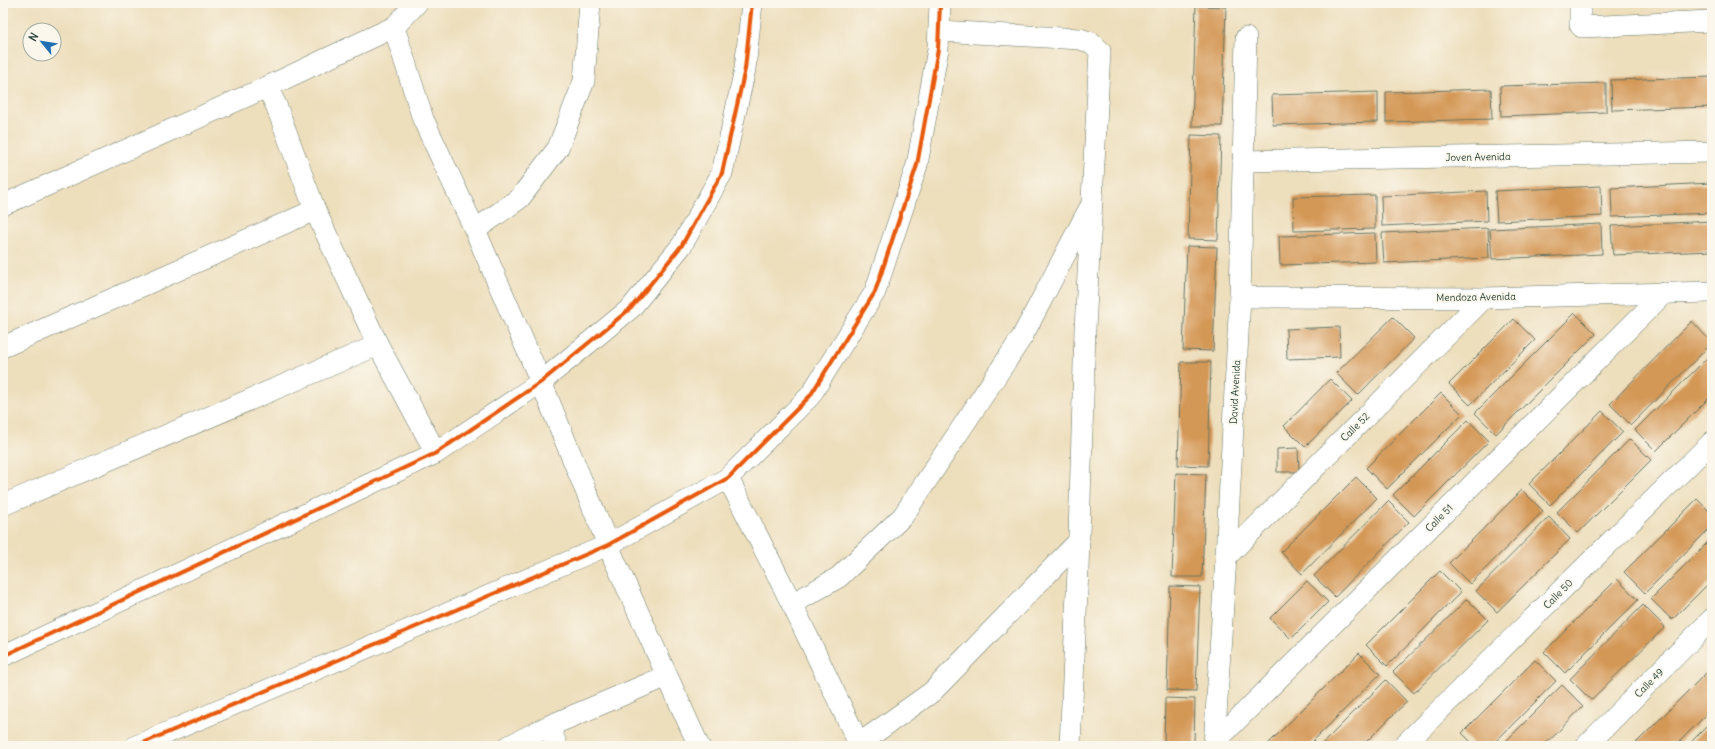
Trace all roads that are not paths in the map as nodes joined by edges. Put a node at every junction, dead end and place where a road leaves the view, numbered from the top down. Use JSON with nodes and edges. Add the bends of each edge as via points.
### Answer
{"nodes":[{"id":1,"x":417,"y":3,"type":"edge"},
{"id":2,"x":590,"y":3,"type":"edge"},
{"id":3,"x":752,"y":3,"type":"edge"},
{"id":4,"x":940,"y":3,"type":"edge"},
{"id":5,"x":1580,"y":3,"type":"edge"},
{"id":6,"x":1712,"y":21,"type":"edge"},
{"id":7,"x":394,"y":27,"type":"junction"},
{"id":8,"x":939,"y":31,"type":"junction"},
{"id":9,"x":1246,"y":38,"type":"dead end"},
{"id":10,"x":267,"y":87,"type":"junction"},
{"id":11,"x":1712,"y":152,"type":"edge"},
{"id":12,"x":1243,"y":161,"type":"junction"},
{"id":13,"x":1092,"y":204,"type":"junction"},
{"id":14,"x":3,"y":205,"type":"edge"},
{"id":15,"x":315,"y":210,"type":"junction"},
{"id":16,"x":475,"y":230,"type":"junction"},
{"id":17,"x":1712,"y":292,"type":"edge"},
{"id":18,"x":1664,"y":293,"type":"junction"},
{"id":19,"x":1240,"y":298,"type":"junction"},
{"id":20,"x":1484,"y":298,"type":"junction"},
{"id":21,"x":378,"y":345,"type":"junction"},
{"id":22,"x":3,"y":347,"type":"edge"},
{"id":23,"x":541,"y":382,"type":"junction"},
{"id":24,"x":1712,"y":442,"type":"edge"},
{"id":25,"x":436,"y":453,"type":"junction"},
{"id":26,"x":728,"y":478,"type":"junction"},
{"id":27,"x":3,"y":505,"type":"edge"},
{"id":28,"x":1079,"y":541,"type":"junction"},
{"id":29,"x":608,"y":545,"type":"junction"},
{"id":30,"x":1226,"y":557,"type":"junction"},
{"id":31,"x":792,"y":604,"type":"junction"},
{"id":32,"x":1712,"y":619,"type":"edge"},
{"id":33,"x":3,"y":656,"type":"edge"},
{"id":34,"x":667,"y":676,"type":"junction"},
{"id":35,"x":549,"y":726,"type":"junction"},
{"id":36,"x":1214,"y":744,"type":"edge"},
{"id":37,"x":860,"y":745,"type":"edge"},
{"id":38,"x":136,"y":746,"type":"edge"},
{"id":39,"x":509,"y":746,"type":"edge"},
{"id":40,"x":557,"y":746,"type":"edge"},
{"id":41,"x":699,"y":746,"type":"edge"},
{"id":42,"x":1070,"y":746,"type":"edge"},
{"id":43,"x":1403,"y":746,"type":"edge"},
{"id":44,"x":1586,"y":746,"type":"edge"}],
"edges":[{"from":1,"to":7,"type":"street"},
{"from":2,"to":16,"type":"street","via":[[584,81],[558,148],[520,198]]},
{"from":3,"to":23,"type":"street","via":[[745,69],[722,173],[704,206],[682,245],[631,308]]},
{"from":4,"to":8,"type":"street"},
{"from":5,"to":6,"type":"street","via":[[1579,21],[1582,27]]},
{"from":7,"to":10,"type":"street"},
{"from":7,"to":16,"type":"street","via":[[423,119]]},
{"from":8,"to":13,"type":"street","via":[[1080,39],[1092,43],[1100,51]]},
{"from":8,"to":26,"type":"street","via":[[938,50],[916,166],[875,292],[810,396]]},
{"from":9,"to":12,"type":"street","name":"David Avenida"},
{"from":10,"to":14,"type":"street"},
{"from":10,"to":15,"type":"street"},
{"from":11,"to":12,"type":"street","name":"Joven Avenida"},
{"from":12,"to":19,"type":"street","name":"David Avenida"},
{"from":13,"to":28,"type":"street","via":[[1085,329]]},
{"from":13,"to":31,"type":"street","via":[[1022,337],[903,516],[839,577]]},
{"from":15,"to":21,"type":"street"},
{"from":15,"to":22,"type":"street"},
{"from":16,"to":23,"type":"street"},
{"from":17,"to":18,"type":"street","name":"Mendoza Avenida"},
{"from":18,"to":20,"type":"street","name":"Mendoza Avenida"},
{"from":18,"to":36,"type":"street","name":"Calle 51"},
{"from":19,"to":20,"type":"street","name":"Mendoza Avenida"},
{"from":19,"to":30,"type":"street","name":"David Avenida"},
{"from":20,"to":30,"type":"street","name":"Calle 52"},
{"from":21,"to":25,"type":"street"},
{"from":21,"to":27,"type":"street"},
{"from":23,"to":25,"type":"street"},
{"from":23,"to":29,"type":"street"},
{"from":24,"to":43,"type":"street","name":"Calle 50"},
{"from":25,"to":33,"type":"street"},
{"from":26,"to":29,"type":"street"},
{"from":26,"to":31,"type":"street"},
{"from":28,"to":37,"type":"street","via":[[932,692]]},
{"from":28,"to":42,"type":"street"},
{"from":29,"to":34,"type":"street"},
{"from":29,"to":38,"type":"street"},
{"from":30,"to":36,"type":"street","name":"David Avenida"},
{"from":31,"to":37,"type":"street"},
{"from":32,"to":44,"type":"street","name":"Calle 49"},
{"from":34,"to":35,"type":"street"},
{"from":34,"to":41,"type":"street"},
{"from":35,"to":39,"type":"street"},
{"from":35,"to":40,"type":"street"}]}
